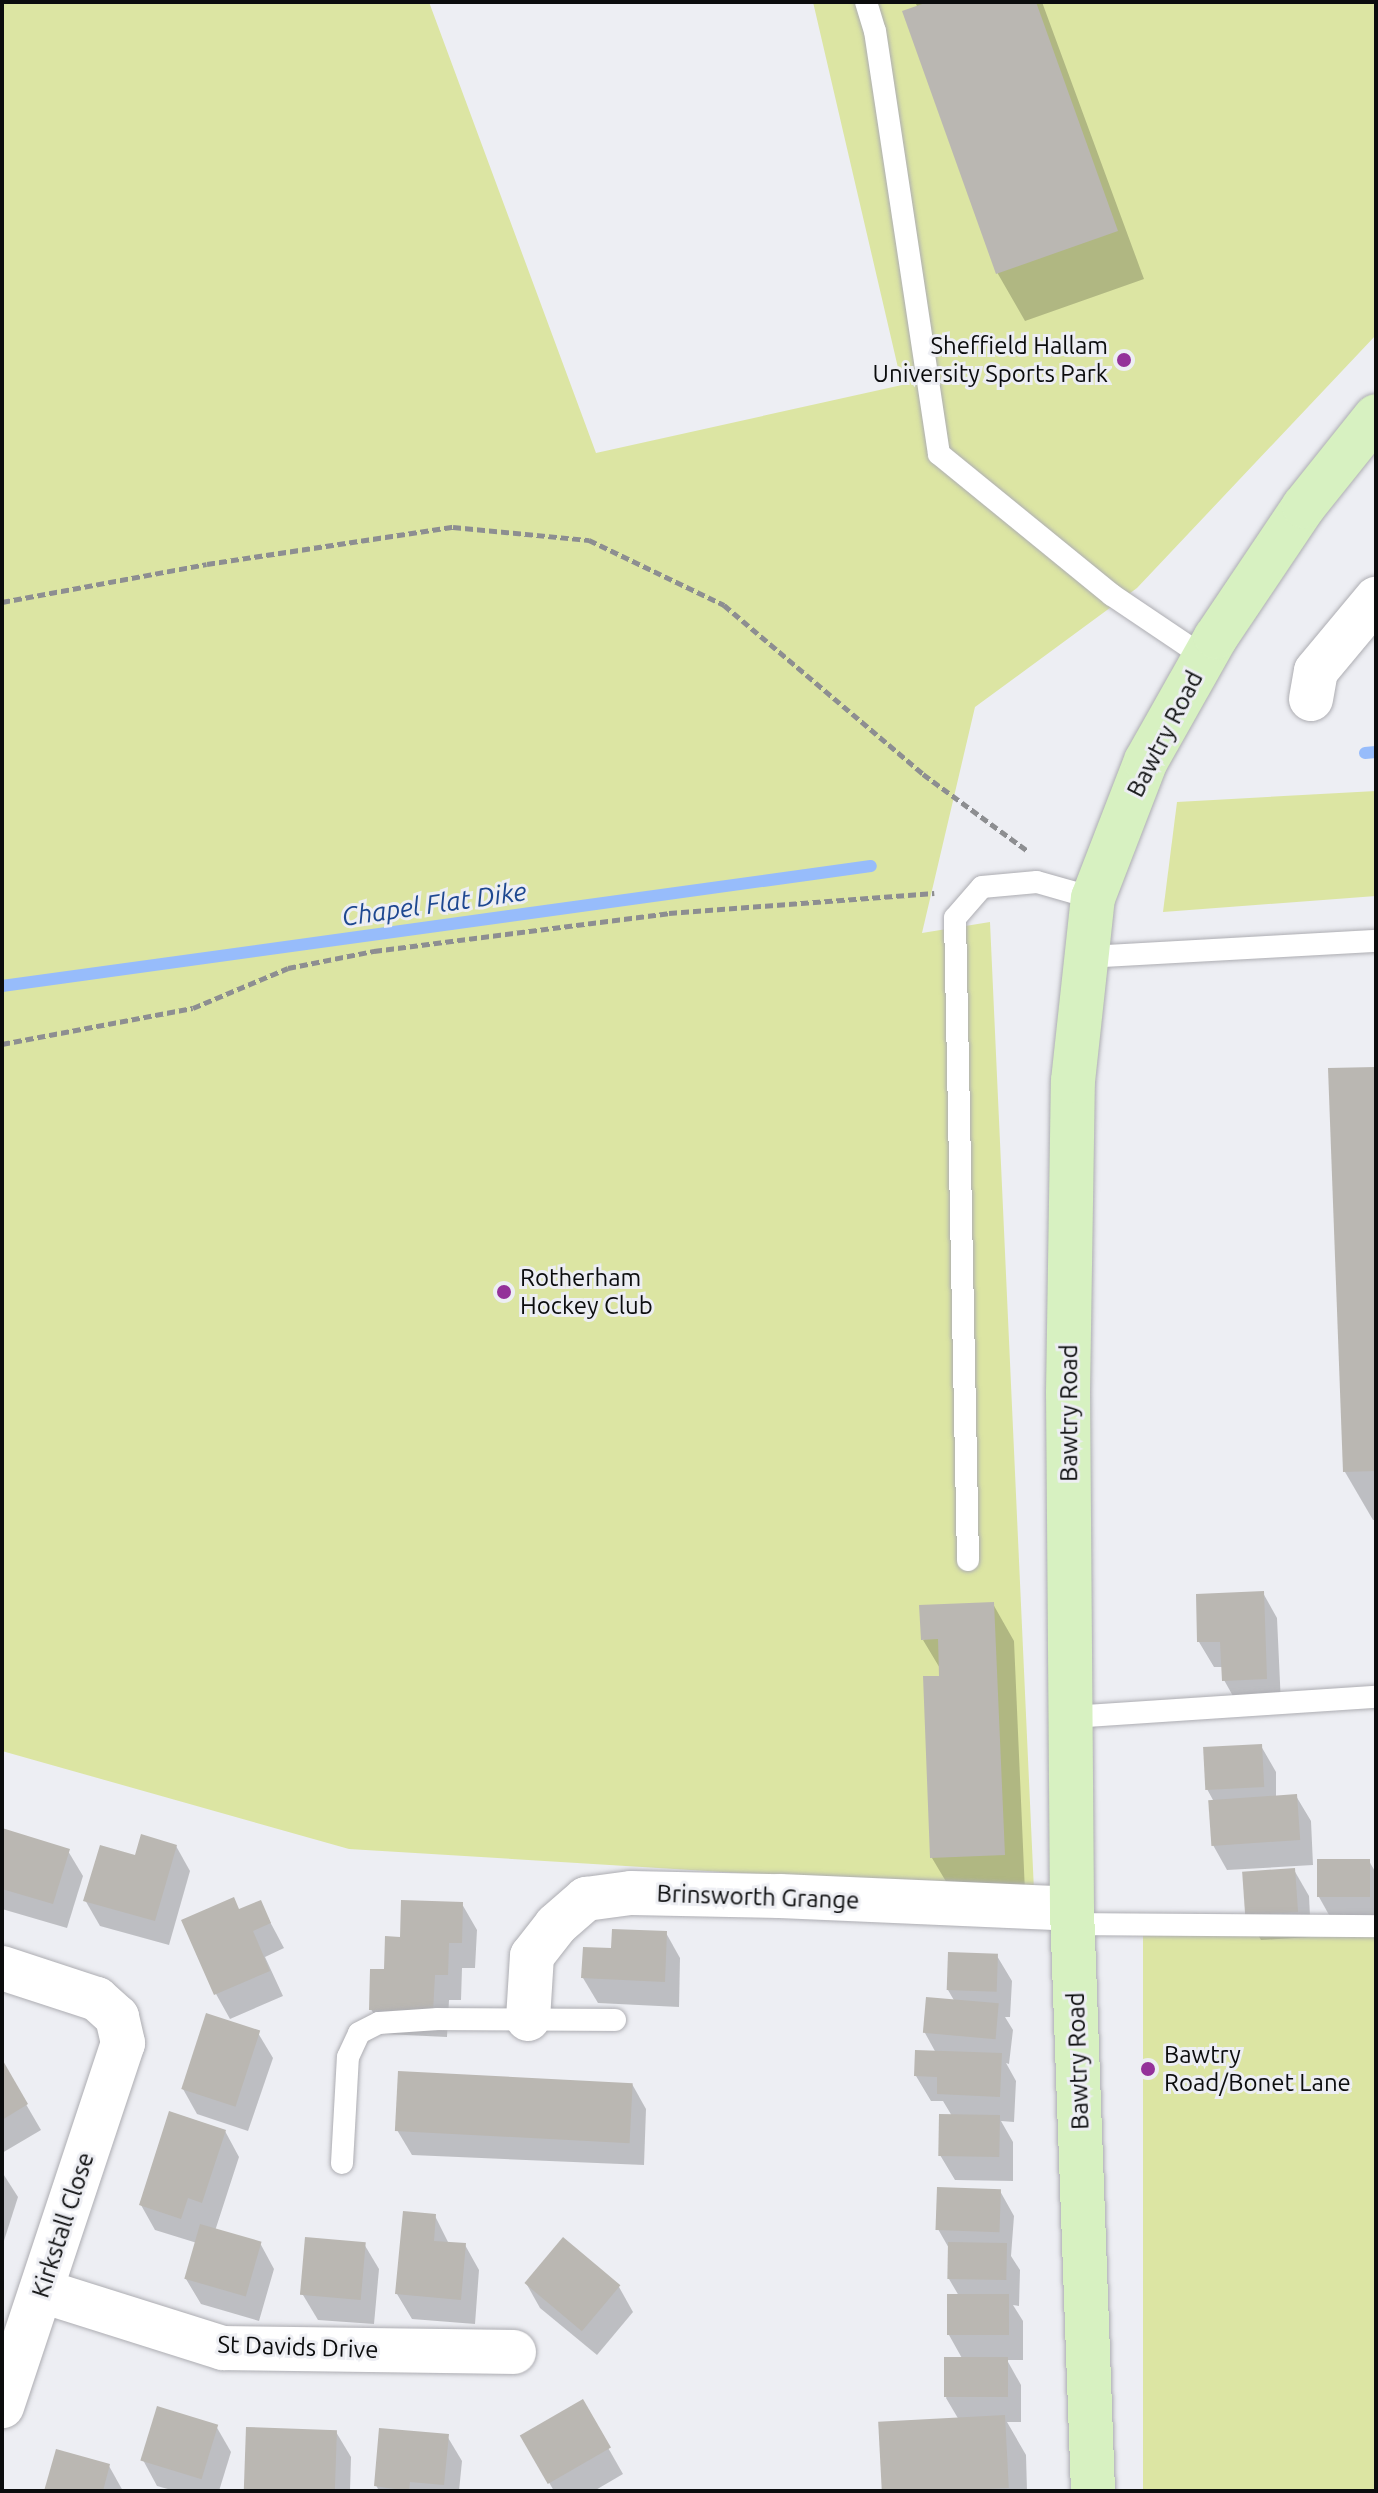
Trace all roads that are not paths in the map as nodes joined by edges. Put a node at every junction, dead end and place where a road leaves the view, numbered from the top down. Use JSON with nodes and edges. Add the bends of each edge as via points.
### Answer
{"nodes":[{"id":1,"x":866,"y":2,"type":"edge"},
{"id":2,"x":1376,"y":416,"type":"edge"},
{"id":3,"x":1376,"y":599,"type":"edge"},
{"id":4,"x":1204,"y":657,"type":"junction"},
{"id":5,"x":1311,"y":699,"type":"dead end"},
{"id":6,"x":1093,"y":898,"type":"junction"},
{"id":7,"x":1376,"y":941,"type":"edge"},
{"id":8,"x":1087,"y":957,"type":"junction"},
{"id":9,"x":968,"y":1560,"type":"dead end"},
{"id":10,"x":1376,"y":1697,"type":"edge"},
{"id":11,"x":1071,"y":1717,"type":"junction"},
{"id":12,"x":1072,"y":1917,"type":"junction"},
{"id":13,"x":1376,"y":1926,"type":"edge"},
{"id":14,"x":2,"y":1968,"type":"edge"},
{"id":15,"x":528,"y":2019,"type":"junction"},
{"id":16,"x":615,"y":2020,"type":"dead end"},
{"id":17,"x":342,"y":2163,"type":"dead end"},
{"id":18,"x":42,"y":2291,"type":"junction"},
{"id":19,"x":514,"y":2352,"type":"dead end"},
{"id":20,"x":2,"y":2406,"type":"edge"},
{"id":21,"x":1093,"y":2491,"type":"edge"}],
"edges":[{"from":1,"to":4,"type":"lane","via":[[875,31],[939,454],[1112,595]]},
{"from":2,"to":4,"type":"main road","name":"Bawtry Road","via":[[1304,506]]},
{"from":3,"to":5,"type":"street","via":[[1316,671]]},
{"from":4,"to":6,"type":"main road","name":"Bawtry Road","via":[[1146,761]]},
{"from":6,"to":8,"type":"main road","name":"Bawtry Road"},
{"from":6,"to":9,"type":"lane","via":[[1037,882],[982,887],[955,918]]},
{"from":7,"to":8,"type":"lane"},
{"from":8,"to":11,"type":"main road","name":"Bawtry Road","via":[[1073,1081],[1068,1393]]},
{"from":10,"to":11,"type":"lane"},
{"from":11,"to":12,"type":"main road","name":"Bawtry Road"},
{"from":12,"to":13,"type":"lane"},
{"from":12,"to":15,"type":"street","name":"Brinsworth Grange","via":[[780,1896],[631,1893],[586,1899],[532,1956]]},
{"from":12,"to":21,"type":"main road","name":"Bawtry Road"},
{"from":14,"to":18,"type":"street","name":"Kirkstall Close","via":[[97,1999],[117,2017],[123,2043]]},
{"from":15,"to":16,"type":"lane"},
{"from":15,"to":17,"type":"lane","via":[[379,2023],[359,2033],[348,2057]]},
{"from":18,"to":19,"type":"street","name":"St Davids Drive","via":[[223,2348]]},
{"from":18,"to":20,"type":"street","name":"Kirkstall Close"}]}
